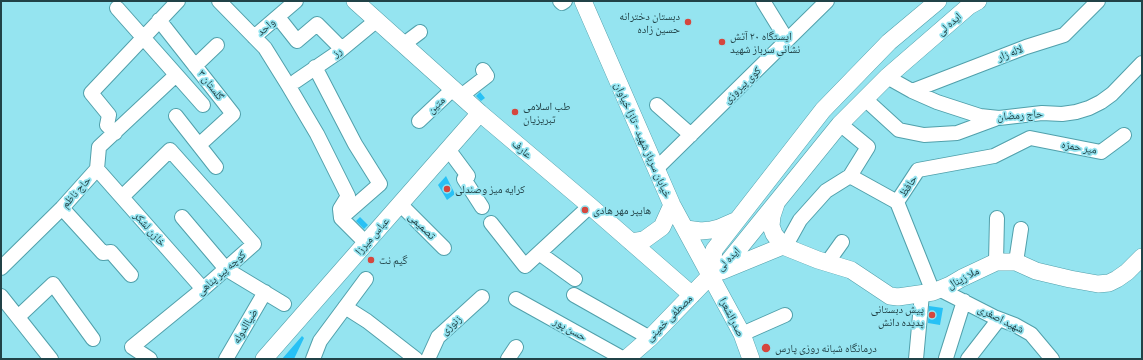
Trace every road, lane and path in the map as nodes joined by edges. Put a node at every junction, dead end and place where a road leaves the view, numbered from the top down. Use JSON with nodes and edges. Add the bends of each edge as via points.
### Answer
{"nodes":[{"id":1,"x":178,"y":1,"type":"edge"},
{"id":2,"x":219,"y":1,"type":"edge"},
{"id":3,"x":296,"y":1,"type":"edge"},
{"id":4,"x":355,"y":1,"type":"edge"},
{"id":5,"x":560,"y":1,"type":"edge"},
{"id":6,"x":565,"y":1,"type":"edge"},
{"id":7,"x":583,"y":1,"type":"edge"},
{"id":8,"x":762,"y":1,"type":"edge"},
{"id":9,"x":827,"y":1,"type":"edge"},
{"id":10,"x":938,"y":1,"type":"edge"},
{"id":11,"x":978,"y":1,"type":"edge"},
{"id":12,"x":1098,"y":1,"type":"edge"},
{"id":13,"x":116,"y":8,"type":"dead end"},
{"id":14,"x":278,"y":17,"type":"junction"},
{"id":15,"x":159,"y":20,"type":"junction"},
{"id":16,"x":377,"y":20,"type":"junction"},
{"id":17,"x":420,"y":32,"type":"dead end"},
{"id":18,"x":254,"y":37,"type":"junction"},
{"id":19,"x":143,"y":38,"type":"junction"},
{"id":20,"x":788,"y":40,"type":"junction"},
{"id":21,"x":404,"y":44,"type":"junction"},
{"id":22,"x":217,"y":45,"type":"dead end"},
{"id":23,"x":342,"y":49,"type":"junction"},
{"id":24,"x":1142,"y":63,"type":"edge"},
{"id":25,"x":195,"y":66,"type":"junction"},
{"id":26,"x":315,"y":68,"type":"junction"},
{"id":27,"x":483,"y":70,"type":"dead end"},
{"id":28,"x":176,"y":75,"type":"junction"},
{"id":29,"x":887,"y":77,"type":"junction"},
{"id":30,"x":292,"y":83,"type":"junction"},
{"id":31,"x":912,"y":91,"type":"junction"},
{"id":32,"x":457,"y":92,"type":"junction"},
{"id":33,"x":865,"y":99,"type":"junction"},
{"id":34,"x":203,"y":105,"type":"dead end"},
{"id":35,"x":657,"y":105,"type":"dead end"},
{"id":36,"x":480,"y":113,"type":"junction"},
{"id":37,"x":176,"y":116,"type":"dead end"},
{"id":38,"x":999,"y":118,"type":"junction"},
{"id":39,"x":419,"y":121,"type":"dead end"},
{"id":40,"x":840,"y":124,"type":"junction"},
{"id":41,"x":114,"y":134,"type":"junction"},
{"id":42,"x":691,"y":135,"type":"junction"},
{"id":43,"x":1124,"y":135,"type":"dead end"},
{"id":44,"x":1030,"y":138,"type":"joint"},
{"id":45,"x":199,"y":145,"type":"junction"},
{"id":46,"x":448,"y":150,"type":"junction"},
{"id":47,"x":216,"y":167,"type":"dead end"},
{"id":48,"x":97,"y":169,"type":"junction"},
{"id":49,"x":656,"y":169,"type":"junction"},
{"id":50,"x":850,"y":176,"type":"junction"},
{"id":51,"x":122,"y":197,"type":"junction"},
{"id":52,"x":778,"y":200,"type":"junction"},
{"id":53,"x":897,"y":202,"type":"junction"},
{"id":54,"x":400,"y":204,"type":"junction"},
{"id":55,"x":672,"y":205,"type":"junction"},
{"id":56,"x":590,"y":206,"type":"junction"},
{"id":57,"x":482,"y":207,"type":"dead end"},
{"id":58,"x":62,"y":208,"type":"junction"},
{"id":59,"x":182,"y":217,"type":"dead end"},
{"id":60,"x":341,"y":218,"type":"junction"},
{"id":61,"x":997,"y":218,"type":"dead end"},
{"id":62,"x":737,"y":220,"type":"junction"},
{"id":63,"x":491,"y":223,"type":"dead end"},
{"id":64,"x":686,"y":229,"type":"junction"},
{"id":65,"x":1022,"y":229,"type":"dead end"},
{"id":66,"x":783,"y":239,"type":"junction"},
{"id":67,"x":631,"y":242,"type":"junction"},
{"id":68,"x":842,"y":242,"type":"dead end"},
{"id":69,"x":366,"y":243,"type":"junction"},
{"id":70,"x":444,"y":248,"type":"dead end"},
{"id":71,"x":539,"y":253,"type":"junction"},
{"id":72,"x":1142,"y":257,"type":"edge"},
{"id":73,"x":996,"y":262,"type":"junction"},
{"id":74,"x":1016,"y":262,"type":"junction"},
{"id":75,"x":827,"y":263,"type":"junction"},
{"id":76,"x":1,"y":268,"type":"edge"},
{"id":77,"x":226,"y":269,"type":"junction"},
{"id":78,"x":131,"y":275,"type":"dead end"},
{"id":79,"x":711,"y":275,"type":"junction"},
{"id":80,"x":575,"y":278,"type":"dead end"},
{"id":81,"x":366,"y":279,"type":"dead end"},
{"id":82,"x":203,"y":289,"type":"junction"},
{"id":83,"x":265,"y":292,"type":"junction"},
{"id":84,"x":932,"y":292,"type":"junction"},
{"id":85,"x":574,"y":295,"type":"dead end"},
{"id":86,"x":692,"y":295,"type":"junction"},
{"id":87,"x":482,"y":297,"type":"dead end"},
{"id":88,"x":516,"y":299,"type":"dead end"},
{"id":89,"x":964,"y":301,"type":"junction"},
{"id":90,"x":3,"y":302,"type":"edge"},
{"id":91,"x":284,"y":304,"type":"dead end"},
{"id":92,"x":345,"y":307,"type":"junction"},
{"id":93,"x":785,"y":315,"type":"dead end"},
{"id":94,"x":18,"y":317,"type":"junction"},
{"id":95,"x":999,"y":319,"type":"junction"},
{"id":96,"x":742,"y":334,"type":"junction"},
{"id":97,"x":650,"y":338,"type":"junction"},
{"id":98,"x":93,"y":339,"type":"dead end"},
{"id":99,"x":516,"y":347,"type":"dead end"},
{"id":100,"x":946,"y":358,"type":"edge"},
{"id":101,"x":51,"y":359,"type":"edge"},
{"id":102,"x":150,"y":359,"type":"edge"},
{"id":103,"x":226,"y":359,"type":"edge"},
{"id":104,"x":264,"y":359,"type":"edge"},
{"id":105,"x":313,"y":359,"type":"edge"},
{"id":106,"x":416,"y":359,"type":"edge"},
{"id":107,"x":428,"y":359,"type":"edge"},
{"id":108,"x":508,"y":359,"type":"edge"},
{"id":109,"x":625,"y":359,"type":"edge"},
{"id":110,"x":751,"y":359,"type":"edge"},
{"id":111,"x":916,"y":359,"type":"edge"},
{"id":112,"x":968,"y":359,"type":"edge"},
{"id":113,"x":1052,"y":359,"type":"edge"}],
"edges":[{"from":1,"to":15,"type":"street"},
{"from":2,"to":18,"type":"street"},
{"from":3,"to":14,"type":"street","name":"واحد"},
{"from":4,"to":16,"type":"main road","name":"عارف"},
{"from":5,"to":6,"type":"street"},
{"from":7,"to":49,"type":"main road","name":"خیابان سرباز شهید - تازا خیاوان"},
{"from":8,"to":20,"type":"street"},
{"from":9,"to":20,"type":"street","name":"کوی پیروزی"},
{"from":10,"to":62,"type":"main road","name":"ایده لى","via":[[889,42],[823,110]]},
{"from":11,"to":29,"type":"main road","name":"ایده لى"},
{"from":12,"to":31,"type":"street","name":"لاله زار","via":[[1064,35]]},
{"from":13,"to":19,"type":"street"},
{"from":14,"to":18,"type":"street","name":"واحد"},
{"from":14,"to":23,"type":"street","via":[[297,41],[318,24]]},
{"from":15,"to":19,"type":"street"},
{"from":15,"to":25,"type":"street","name":"گلستان ۳"},
{"from":16,"to":21,"type":"main road","name":"عارف"},
{"from":16,"to":23,"type":"street","name":"رز"},
{"from":17,"to":21,"type":"street"},
{"from":18,"to":30,"type":"street"},
{"from":19,"to":28,"type":"street"},
{"from":19,"to":41,"type":"street","via":[[92,93],[109,115],[107,125]]},
{"from":20,"to":42,"type":"street","name":"کوی پیروزی"},
{"from":21,"to":32,"type":"main road","name":"عارف"},
{"from":22,"to":25,"type":"street"},
{"from":23,"to":26,"type":"street","name":"رز"},
{"from":24,"to":38,"type":"street","name":"حاج رمضان","via":[[1112,94],[1089,108],[1062,114],[1042,113]]},
{"from":25,"to":45,"type":"street","name":"گلستان ۳","via":[[233,114]]},
{"from":26,"to":30,"type":"street","name":"رز"},
{"from":26,"to":60,"type":"street","via":[[380,184]]},
{"from":27,"to":32,"type":"street","name":"متین","via":[[487,76]]},
{"from":28,"to":34,"type":"street"},
{"from":28,"to":41,"type":"street","name":"حاج ناظم"},
{"from":29,"to":31,"type":"street","name":"حاج رمضان"},
{"from":29,"to":33,"type":"main road","name":"ایده لى"},
{"from":30,"to":60,"type":"street","via":[[348,196],[340,209]]},
{"from":31,"to":38,"type":"street","name":"حاج رمضان","via":[[980,116]]},
{"from":32,"to":36,"type":"main road","name":"عارف"},
{"from":32,"to":39,"type":"street","name":"متین"},
{"from":33,"to":38,"type":"street","via":[[900,130],[924,135],[957,133]]},
{"from":33,"to":40,"type":"main road","name":"ایده لى"},
{"from":35,"to":42,"type":"street"},
{"from":36,"to":46,"type":"main road","name":"عباس میرزا"},
{"from":36,"to":56,"type":"main road","name":"عارف"},
{"from":37,"to":45,"type":"street"},
{"from":40,"to":50,"type":"street","via":[[868,147]]},
{"from":40,"to":52,"type":"main road","name":"ایده لى"},
{"from":41,"to":48,"type":"street","name":"حاج ناظم","via":[[99,147]]},
{"from":42,"to":49,"type":"street","name":"کوی پیروزی"},
{"from":43,"to":44,"type":"street","name":"میر حمزه","via":[[1101,152]]},
{"from":44,"to":53,"type":"street","name":"حافظ","via":[[994,156],[918,170]]},
{"from":45,"to":47,"type":"street"},
{"from":46,"to":54,"type":"main road","name":"عباس میرزا"},
{"from":46,"to":57,"type":"street","via":[[468,176],[464,179]]},
{"from":48,"to":51,"type":"street","name":"خازن لشکر"},
{"from":48,"to":58,"type":"street","name":"حاج ناظم"},
{"from":49,"to":55,"type":"main road","name":"خیابان سرباز شهید - تازا خیاوان"},
{"from":50,"to":53,"type":"street","name":"حافظ"},
{"from":50,"to":66,"type":"street","via":[[826,191]]},
{"from":51,"to":77,"type":"street","name":"کوچه پیر پناهی","via":[[170,150],[254,244]]},
{"from":51,"to":82,"type":"street","name":"خازن لشکر"},
{"from":52,"to":66,"type":"main road","via":[[772,216],[772,226]]},
{"from":52,"to":79,"type":"main road","name":"ایده لى","via":[[728,262]]},
{"from":53,"to":84,"type":"street"},
{"from":54,"to":69,"type":"main road","name":"عباس میرزا"},
{"from":54,"to":70,"type":"street","name":"تصمیمی"},
{"from":55,"to":64,"type":"main road","name":"خیابان سرباز شهید - تازا خیاوان"},
{"from":55,"to":67,"type":"main road","via":[[662,227],[644,240]]},
{"from":56,"to":67,"type":"main road","name":"عارف"},
{"from":56,"to":71,"type":"street"},
{"from":58,"to":76,"type":"street","name":"حاج ناظم"},
{"from":58,"to":78,"type":"street","via":[[103,254],[111,252]]},
{"from":59,"to":77,"type":"street"},
{"from":60,"to":69,"type":"street"},
{"from":61,"to":73,"type":"street"},
{"from":62,"to":64,"type":"main road","via":[[711,230]]},
{"from":62,"to":79,"type":"main road","name":"ایده لى","via":[[714,250]]},
{"from":63,"to":71,"type":"street","via":[[524,266]]},
{"from":64,"to":79,"type":"main road","name":"خیابان سرباز شهید - تازا خیاوان"},
{"from":65,"to":74,"type":"street"},
{"from":66,"to":75,"type":"main road","name":"ملا زینال"},
{"from":66,"to":79,"type":"main road","via":[[762,254]]},
{"from":67,"to":86,"type":"main road","name":"عارف"},
{"from":68,"to":75,"type":"street"},
{"from":69,"to":104,"type":"main road","name":"عباس میرزا"},
{"from":71,"to":80,"type":"street"},
{"from":72,"to":74,"type":"main road","name":"ملا زینال","via":[[1118,279],[1098,284],[1036,271]]},
{"from":73,"to":74,"type":"main road","name":"ملا زینال"},
{"from":73,"to":84,"type":"main road","name":"ملا زینال"},
{"from":75,"to":84,"type":"main road","name":"ملا زینال","via":[[851,270],[890,296]]},
{"from":77,"to":82,"type":"street","name":"کوچه پیر پناهی"},
{"from":77,"to":83,"type":"street"},
{"from":79,"to":86,"type":"main road","name":"مصطفی خمینی"},
{"from":79,"to":96,"type":"main road","name":"صدرالشعرا"},
{"from":81,"to":92,"type":"street"},
{"from":82,"to":102,"type":"street","name":"کوچه پیر پناهی","via":[[132,347]]},
{"from":83,"to":91,"type":"street"},
{"from":83,"to":103,"type":"street","name":"ضیاالدوله"},
{"from":84,"to":89,"type":"street","name":"شهید اصغری"},
{"from":84,"to":111,"type":"street"},
{"from":85,"to":97,"type":"street"},
{"from":86,"to":97,"type":"main road","name":"مصطفی خمینی"},
{"from":87,"to":107,"type":"street","name":"زنوزی","via":[[438,337]]},
{"from":88,"to":109,"type":"street","name":"حسن پور"},
{"from":89,"to":95,"type":"street","name":"شهید اصغری"},
{"from":89,"to":100,"type":"street"},
{"from":90,"to":94,"type":"street"},
{"from":92,"to":105,"type":"street","via":[[320,341]]},
{"from":92,"to":106,"type":"street"},
{"from":93,"to":96,"type":"street"},
{"from":94,"to":98,"type":"street","via":[[53,284]]},
{"from":94,"to":101,"type":"street"},
{"from":95,"to":112,"type":"street"},
{"from":95,"to":113,"type":"street","name":"شهید اصغری","via":[[1031,334]]},
{"from":96,"to":110,"type":"main road","name":"صدرالشعرا"},
{"from":97,"to":109,"type":"main road","name":"مصطفی خمینی"},
{"from":99,"to":108,"type":"street"}]}
